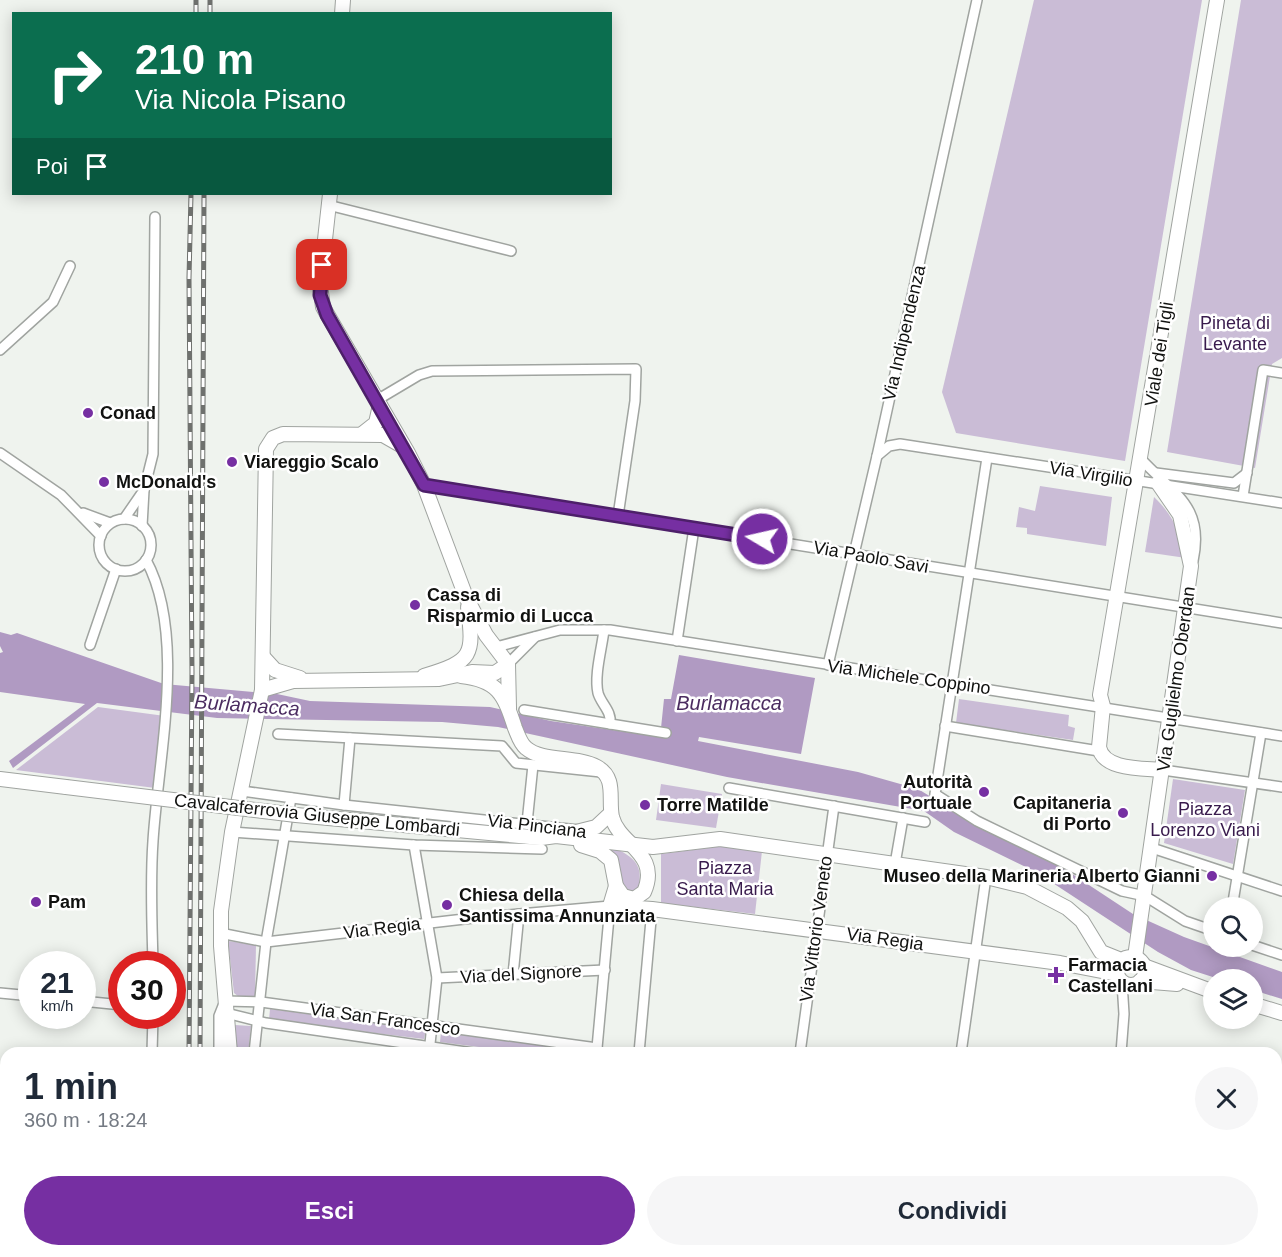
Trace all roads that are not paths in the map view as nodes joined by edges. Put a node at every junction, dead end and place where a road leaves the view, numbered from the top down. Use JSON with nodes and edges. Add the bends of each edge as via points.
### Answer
{"nodes":[{"id":1,"x":977,"y":0,"type":"edge"},
{"id":2,"x":1217,"y":0,"type":"edge"},
{"id":3,"x":329,"y":199,"type":"edge"},
{"id":4,"x":155,"y":217,"type":"dead end"},
{"id":5,"x":511,"y":251,"type":"dead end"},
{"id":6,"x":70,"y":266,"type":"dead end"},
{"id":7,"x":0,"y":350,"type":"edge"},
{"id":8,"x":1282,"y":373,"type":"edge"},
{"id":9,"x":379,"y":403,"type":"junction"},
{"id":10,"x":882,"y":428,"type":"junction"},
{"id":11,"x":362,"y":434,"type":"junction"},
{"id":12,"x":900,"y":444,"type":"junction"},
{"id":13,"x":404,"y":447,"type":"junction"},
{"id":14,"x":0,"y":453,"type":"edge"},
{"id":15,"x":877,"y":456,"type":"junction"},
{"id":16,"x":987,"y":458,"type":"junction"},
{"id":17,"x":1142,"y":459,"type":"junction"},
{"id":18,"x":1246,"y":473,"type":"junction"},
{"id":19,"x":1161,"y":480,"type":"junction"},
{"id":20,"x":1136,"y":482,"type":"junction"},
{"id":21,"x":424,"y":485,"type":"junction"},
{"id":22,"x":144,"y":490,"type":"junction"},
{"id":23,"x":1243,"y":496,"type":"junction"},
{"id":24,"x":1282,"y":503,"type":"edge"},
{"id":25,"x":75,"y":509,"type":"junction"},
{"id":26,"x":618,"y":516,"type":"junction"},
{"id":27,"x":124,"y":519,"type":"junction"},
{"id":28,"x":110,"y":524,"type":"junction"},
{"id":29,"x":142,"y":526,"type":"junction"},
{"id":30,"x":694,"y":528,"type":"junction"},
{"id":31,"x":101,"y":536,"type":"junction"},
{"id":32,"x":852,"y":553,"type":"junction"},
{"id":33,"x":146,"y":560,"type":"junction"},
{"id":34,"x":116,"y":569,"type":"junction"},
{"id":35,"x":967,"y":574,"type":"junction"},
{"id":36,"x":1117,"y":596,"type":"junction"},
{"id":37,"x":466,"y":597,"type":"junction"},
{"id":38,"x":1185,"y":607,"type":"junction"},
{"id":39,"x":1282,"y":623,"type":"edge"},
{"id":40,"x":604,"y":630,"type":"junction"},
{"id":41,"x":535,"y":637,"type":"junction"},
{"id":42,"x":677,"y":641,"type":"junction"},
{"id":43,"x":90,"y":645,"type":"dead end"},
{"id":44,"x":496,"y":647,"type":"junction"},
{"id":45,"x":264,"y":657,"type":"junction"},
{"id":46,"x":508,"y":664,"type":"junction"},
{"id":47,"x":828,"y":665,"type":"junction"},
{"id":48,"x":461,"y":676,"type":"junction"},
{"id":49,"x":307,"y":680,"type":"junction"},
{"id":50,"x":401,"y":681,"type":"junction"},
{"id":51,"x":952,"y":682,"type":"junction"},
{"id":52,"x":262,"y":690,"type":"junction"},
{"id":53,"x":1103,"y":706,"type":"junction"},
{"id":54,"x":509,"y":708,"type":"junction"},
{"id":55,"x":524,"y":710,"type":"dead end"},
{"id":56,"x":1169,"y":718,"type":"junction"},
{"id":57,"x":610,"y":724,"type":"junction"},
{"id":58,"x":945,"y":726,"type":"junction"},
{"id":59,"x":666,"y":733,"type":"dead end"},
{"id":60,"x":1262,"y":733,"type":"junction"},
{"id":61,"x":278,"y":734,"type":"dead end"},
{"id":62,"x":1282,"y":736,"type":"edge"},
{"id":63,"x":350,"y":738,"type":"junction"},
{"id":64,"x":1099,"y":751,"type":"junction"},
{"id":65,"x":532,"y":765,"type":"junction"},
{"id":66,"x":1163,"y":770,"type":"junction"},
{"id":67,"x":603,"y":773,"type":"junction"},
{"id":68,"x":0,"y":779,"type":"edge"},
{"id":69,"x":1253,"y":783,"type":"junction"},
{"id":70,"x":1282,"y":787,"type":"edge"},
{"id":71,"x":729,"y":788,"type":"dead end"},
{"id":72,"x":242,"y":791,"type":"junction"},
{"id":73,"x":291,"y":798,"type":"junction"},
{"id":74,"x":344,"y":805,"type":"junction"},
{"id":75,"x":834,"y":806,"type":"junction"},
{"id":76,"x":611,"y":813,"type":"junction"},
{"id":77,"x":903,"y":818,"type":"junction"},
{"id":78,"x":926,"y":822,"type":"dead end"},
{"id":79,"x":527,"y":823,"type":"junction"},
{"id":80,"x":589,"y":831,"type":"junction"},
{"id":81,"x":232,"y":832,"type":"junction"},
{"id":82,"x":285,"y":836,"type":"junction"},
{"id":83,"x":556,"y":836,"type":"junction"},
{"id":84,"x":615,"y":842,"type":"junction"},
{"id":85,"x":541,"y":844,"type":"junction"},
{"id":86,"x":414,"y":845,"type":"junction"},
{"id":87,"x":635,"y":845,"type":"junction"},
{"id":88,"x":1152,"y":848,"type":"junction"},
{"id":89,"x":827,"y":853,"type":"junction"},
{"id":90,"x":895,"y":864,"type":"junction"},
{"id":91,"x":986,"y":877,"type":"junction"},
{"id":92,"x":1238,"y":877,"type":"junction"},
{"id":93,"x":616,"y":886,"type":"junction"},
{"id":94,"x":1282,"y":891,"type":"edge"},
{"id":95,"x":1234,"y":897,"type":"edge"},
{"id":96,"x":1145,"y":898,"type":"junction"},
{"id":97,"x":630,"y":899,"type":"junction"},
{"id":98,"x":610,"y":906,"type":"junction"},
{"id":99,"x":652,"y":909,"type":"junction"},
{"id":100,"x":519,"y":914,"type":"junction"},
{"id":101,"x":428,"y":923,"type":"junction"},
{"id":102,"x":1203,"y":927,"type":"edge"},
{"id":103,"x":815,"y":930,"type":"junction"},
{"id":104,"x":220,"y":933,"type":"junction"},
{"id":105,"x":266,"y":942,"type":"junction"},
{"id":106,"x":1263,"y":949,"type":"edge"},
{"id":107,"x":153,"y":951,"type":"edge"},
{"id":108,"x":975,"y":951,"type":"junction"},
{"id":109,"x":1282,"y":955,"type":"edge"},
{"id":110,"x":1135,"y":958,"type":"junction"},
{"id":111,"x":605,"y":970,"type":"junction"},
{"id":112,"x":513,"y":975,"type":"junction"},
{"id":113,"x":437,"y":978,"type":"junction"},
{"id":114,"x":1120,"y":978,"type":"junction"},
{"id":115,"x":1140,"y":981,"type":"junction"},
{"id":116,"x":1188,"y":985,"type":"junction"},
{"id":117,"x":1203,"y":989,"type":"edge"},
{"id":118,"x":0,"y":993,"type":"edge"},
{"id":119,"x":18,"y":995,"type":"edge"},
{"id":120,"x":261,"y":1002,"type":"junction"},
{"id":121,"x":226,"y":1007,"type":"junction"},
{"id":122,"x":1263,"y":1007,"type":"edge"},
{"id":123,"x":1282,"y":1012,"type":"edge"},
{"id":124,"x":258,"y":1022,"type":"junction"},
{"id":125,"x":432,"y":1025,"type":"junction"},
{"id":126,"x":153,"y":1029,"type":"edge"},
{"id":127,"x":152,"y":1047,"type":"edge"},
{"id":128,"x":219,"y":1047,"type":"edge"},
{"id":129,"x":230,"y":1047,"type":"edge"},
{"id":130,"x":255,"y":1047,"type":"edge"},
{"id":131,"x":411,"y":1047,"type":"edge"},
{"id":132,"x":429,"y":1047,"type":"edge"},
{"id":133,"x":579,"y":1047,"type":"edge"},
{"id":134,"x":599,"y":1047,"type":"edge"},
{"id":135,"x":640,"y":1047,"type":"edge"},
{"id":136,"x":801,"y":1047,"type":"edge"},
{"id":137,"x":962,"y":1047,"type":"edge"},
{"id":138,"x":1121,"y":1047,"type":"edge"},
{"id":139,"x":1247,"y":1257,"type":"edge"},
{"id":140,"x":1251,"y":1257,"type":"edge"}],
"edges":[{"from":1,"to":10,"type":"street","name":"Via Indipendenza"},
{"from":2,"to":17,"type":"street","name":"Viale dei Tigli"},
{"from":3,"to":5,"type":"street"},
{"from":3,"to":9,"type":"street","via":[[320,285],[322,302]]},
{"from":4,"to":22,"type":"street","via":[[153,454]]},
{"from":6,"to":7,"type":"street","via":[[53,302]]},
{"from":8,"to":18,"type":"street","via":[[1263,370]]},
{"from":9,"to":11,"type":"street","via":[[376,423]]},
{"from":9,"to":13,"type":"street"},
{"from":9,"to":26,"type":"street","via":[[419,375],[432,371],[636,369]]},
{"from":10,"to":12,"type":"street"},
{"from":10,"to":15,"type":"street","name":"Via Indipendenza"},
{"from":11,"to":13,"type":"street","via":[[387,436]]},
{"from":11,"to":45,"type":"street","via":[[283,434],[268,445]]},
{"from":12,"to":15,"type":"street","via":[[889,446]]},
{"from":12,"to":16,"type":"street","name":"Via Virgilio"},
{"from":13,"to":21,"type":"street"},
{"from":14,"to":25,"type":"street"},
{"from":15,"to":32,"type":"street","name":"Via Indipendenza"},
{"from":16,"to":20,"type":"street","name":"Via Virgilio"},
{"from":16,"to":35,"type":"street"},
{"from":17,"to":19,"type":"street"},
{"from":17,"to":20,"type":"street","name":"Viale dei Tigli"},
{"from":18,"to":19,"type":"street","via":[[1234,483]]},
{"from":18,"to":23,"type":"street"},
{"from":19,"to":20,"type":"street","name":"Via Virgilio"},
{"from":19,"to":23,"type":"street","name":"Via Virgilio"},
{"from":19,"to":38,"type":"street","name":"Via Guglielmo Oberdan","via":[[1180,515],[1191,566]]},
{"from":20,"to":36,"type":"street","name":"Viale dei Tigli"},
{"from":21,"to":26,"type":"street","name":"Via Paolo Savi"},
{"from":21,"to":37,"type":"street"},
{"from":22,"to":27,"type":"street"},
{"from":22,"to":29,"type":"street"},
{"from":23,"to":24,"type":"street","name":"Via Virgilio"},
{"from":25,"to":28,"type":"street"},
{"from":25,"to":31,"type":"street"},
{"from":26,"to":30,"type":"street","name":"Via Paolo Savi"},
{"from":27,"to":28,"type":"street"},
{"from":27,"to":29,"type":"street"},
{"from":28,"to":31,"type":"street"},
{"from":29,"to":33,"type":"street","via":[[151,542]]},
{"from":30,"to":32,"type":"street","name":"Via Paolo Savi"},
{"from":30,"to":42,"type":"street"},
{"from":31,"to":34,"type":"street","via":[[103,558]]},
{"from":32,"to":35,"type":"street","name":"Via Paolo Savi"},
{"from":32,"to":47,"type":"street","name":"Via Indipendenza"},
{"from":33,"to":34,"type":"street","via":[[133,570]]},
{"from":33,"to":107,"type":"street","via":[[161,603],[166,668],[166,725],[151,888]]},
{"from":34,"to":43,"type":"street"},
{"from":35,"to":36,"type":"street","name":"Via Paolo Savi"},
{"from":35,"to":51,"type":"street"},
{"from":36,"to":38,"type":"street","name":"Via Paolo Savi"},
{"from":36,"to":53,"type":"street","name":"Viale dei Tigli","via":[[1100,694]]},
{"from":37,"to":44,"type":"street"},
{"from":37,"to":50,"type":"street","via":[[471,642],[466,656],[444,669]]},
{"from":38,"to":39,"type":"street","name":"Via Paolo Savi"},
{"from":38,"to":56,"type":"street","name":"Via Guglielmo Oberdan"},
{"from":40,"to":41,"type":"street","name":"Via Michele Coppino","via":[[566,630]]},
{"from":40,"to":42,"type":"street","name":"Via Michele Coppino"},
{"from":40,"to":57,"type":"street","via":[[598,684]]},
{"from":41,"to":44,"type":"street","name":"Via Michele Coppino"},
{"from":41,"to":46,"type":"street"},
{"from":42,"to":47,"type":"street","name":"Via Michele Coppino"},
{"from":44,"to":46,"type":"street"},
{"from":45,"to":49,"type":"street","via":[[275,670]]},
{"from":45,"to":52,"type":"street"},
{"from":46,"to":48,"type":"street","via":[[495,673],[472,672]]},
{"from":46,"to":54,"type":"street"},
{"from":47,"to":51,"type":"street","name":"Via Michele Coppino"},
{"from":48,"to":50,"type":"street"},
{"from":48,"to":54,"type":"street","via":[[489,682]]},
{"from":49,"to":50,"type":"street"},
{"from":49,"to":52,"type":"street","via":[[277,683]]},
{"from":51,"to":53,"type":"street","name":"Via Michele Coppino"},
{"from":51,"to":58,"type":"street"},
{"from":52,"to":72,"type":"street"},
{"from":53,"to":56,"type":"street","name":"Via Michele Coppino"},
{"from":53,"to":64,"type":"street","name":"Viale dei Tigli"},
{"from":54,"to":67,"type":"street","via":[[526,748],[587,763]]},
{"from":55,"to":57,"type":"street"},
{"from":56,"to":60,"type":"street","name":"Via Michele Coppino"},
{"from":56,"to":66,"type":"street","name":"Via Guglielmo Oberdan"},
{"from":57,"to":59,"type":"street"},
{"from":58,"to":64,"type":"street"},
{"from":58,"to":96,"type":"street","via":[[934,791],[941,800],[1122,891]]},
{"from":60,"to":62,"type":"street","name":"Via Michele Coppino"},
{"from":60,"to":69,"type":"street"},
{"from":61,"to":63,"type":"street"},
{"from":63,"to":65,"type":"street","via":[[502,746],[516,763]]},
{"from":63,"to":74,"type":"street"},
{"from":64,"to":66,"type":"street","via":[[1113,764]]},
{"from":65,"to":67,"type":"street"},
{"from":65,"to":79,"type":"street"},
{"from":66,"to":69,"type":"street"},
{"from":66,"to":88,"type":"street","name":"Via Guglielmo Oberdan"},
{"from":67,"to":76,"type":"street","via":[[611,788]]},
{"from":68,"to":85,"type":"street","name":"Cavalcaferrovia Giuseppe Lombardi","bridge":true},
{"from":69,"to":70,"type":"street"},
{"from":69,"to":92,"type":"street"},
{"from":71,"to":75,"type":"street"},
{"from":72,"to":73,"type":"street","name":"Via Pinciana"},
{"from":72,"to":81,"type":"street"},
{"from":73,"to":74,"type":"street","name":"Via Pinciana"},
{"from":73,"to":82,"type":"street"},
{"from":74,"to":79,"type":"street","name":"Via Pinciana"},
{"from":75,"to":77,"type":"street"},
{"from":75,"to":89,"type":"street","name":"Via Vittorio Veneto"},
{"from":76,"to":80,"type":"street"},
{"from":76,"to":87,"type":"street","via":[[619,833]]},
{"from":77,"to":78,"type":"street"},
{"from":77,"to":90,"type":"street"},
{"from":79,"to":80,"type":"street","name":"Via Pinciana"},
{"from":80,"to":83,"type":"street"},
{"from":80,"to":84,"type":"street","name":"Via Pinciana"},
{"from":81,"to":82,"type":"street"},
{"from":81,"to":104,"type":"street"},
{"from":82,"to":86,"type":"street"},
{"from":82,"to":105,"type":"street"},
{"from":83,"to":84,"type":"street","name":"Cavalcaferrovia Giuseppe Lombardi"},
{"from":83,"to":85,"type":"street","name":"Cavalcaferrovia Giuseppe Lombardi"},
{"from":84,"to":87,"type":"street","name":"Cavalcaferrovia Giuseppe Lombardi"},
{"from":85,"to":86,"type":"street"},
{"from":85,"to":93,"type":"street","via":[[587,846],[604,853],[613,864]]},
{"from":86,"to":101,"type":"street"},
{"from":87,"to":89,"type":"street","name":"Cavalcaferrovia Giuseppe Lombardi","via":[[720,839]]},
{"from":87,"to":97,"type":"street","via":[[645,863],[647,880],[643,893]]},
{"from":88,"to":92,"type":"street"},
{"from":88,"to":96,"type":"street","name":"Via Guglielmo Oberdan"},
{"from":89,"to":90,"type":"street","name":"Cavalcaferrovia Giuseppe Lombardi"},
{"from":89,"to":103,"type":"street","name":"Via Vittorio Veneto"},
{"from":90,"to":91,"type":"street","name":"Cavalcaferrovia Giuseppe Lombardi"},
{"from":91,"to":108,"type":"street"},
{"from":91,"to":110,"type":"street","name":"Cavalcaferrovia Giuseppe Lombardi","via":[[1027,887],[1067,908],[1082,921],[1101,951]]},
{"from":92,"to":94,"type":"street"},
{"from":92,"to":95,"type":"street"},
{"from":93,"to":97,"type":"street"},
{"from":93,"to":98,"type":"street"},
{"from":96,"to":102,"type":"street"},
{"from":96,"to":110,"type":"street","name":"Via Guglielmo Oberdan"},
{"from":97,"to":99,"type":"street","name":"Via Regia"},
{"from":98,"to":99,"type":"street","name":"Via Regia"},
{"from":98,"to":100,"type":"street","name":"Via Regia"},
{"from":98,"to":111,"type":"street"},
{"from":99,"to":103,"type":"street","name":"Via Regia"},
{"from":99,"to":135,"type":"street"},
{"from":100,"to":101,"type":"street","name":"Via Regia"},
{"from":100,"to":112,"type":"street"},
{"from":101,"to":105,"type":"street","name":"Via Regia"},
{"from":101,"to":113,"type":"street"},
{"from":103,"to":108,"type":"street","name":"Via Regia"},
{"from":103,"to":136,"type":"street","name":"Via Vittorio Veneto"},
{"from":104,"to":105,"type":"street","name":"Via Regia"},
{"from":104,"to":121,"type":"street"},
{"from":105,"to":120,"type":"street"},
{"from":106,"to":109,"type":"street"},
{"from":108,"to":114,"type":"street","name":"Via Regia","via":[[1078,965]]},
{"from":108,"to":137,"type":"street"},
{"from":110,"to":114,"type":"street","via":[[1117,967]]},
{"from":110,"to":115,"type":"street","via":[[1145,973]]},
{"from":110,"to":116,"type":"street","name":"Cavalcaferrovia Giuseppe Lombardi"},
{"from":111,"to":112,"type":"street","name":"Via del Signore"},
{"from":111,"to":134,"type":"street"},
{"from":112,"to":113,"type":"street","name":"Via del Signore"},
{"from":113,"to":125,"type":"street"},
{"from":114,"to":115,"type":"street","via":[[1131,985]]},
{"from":114,"to":138,"type":"street","via":[[1124,1014]]},
{"from":115,"to":116,"type":"street"},
{"from":116,"to":117,"type":"street"},
{"from":118,"to":119,"type":"street"},
{"from":120,"to":121,"type":"street","name":"Via San Francesco"},
{"from":120,"to":124,"type":"street"},
{"from":120,"to":125,"type":"street","name":"Via San Francesco"},
{"from":121,"to":124,"type":"street","name":"Via San Francesco"},
{"from":121,"to":128,"type":"street","via":[[219,1017]]},
{"from":121,"to":129,"type":"street"},
{"from":122,"to":123,"type":"street"},
{"from":124,"to":130,"type":"street"},
{"from":124,"to":131,"type":"street","name":"Via San Francesco"},
{"from":125,"to":132,"type":"street"},
{"from":125,"to":133,"type":"street","name":"Via San Francesco"},
{"from":126,"to":127,"type":"street"},
{"from":139,"to":140,"type":"street"}]}
